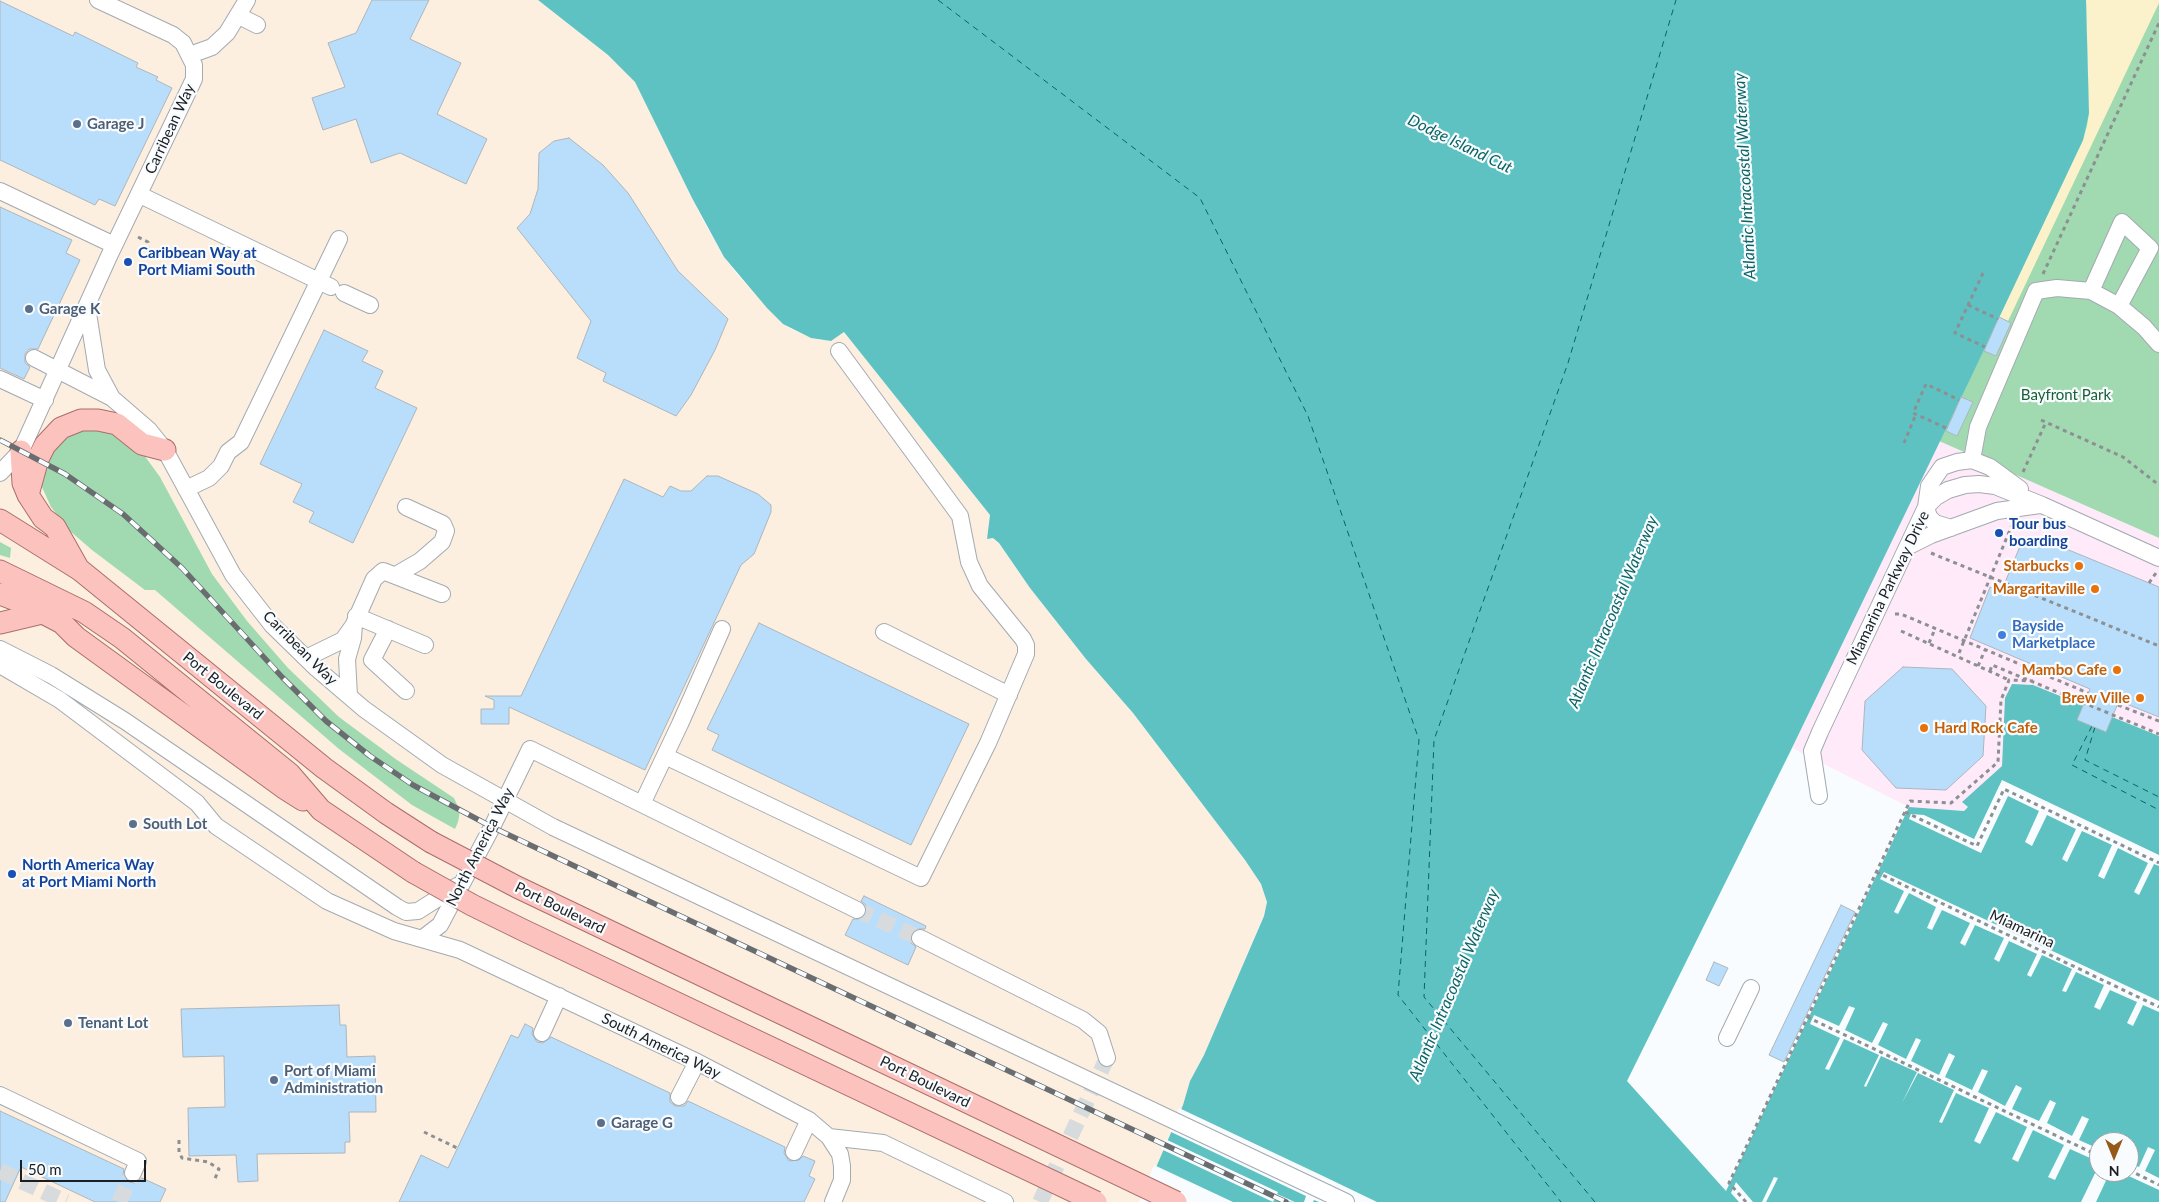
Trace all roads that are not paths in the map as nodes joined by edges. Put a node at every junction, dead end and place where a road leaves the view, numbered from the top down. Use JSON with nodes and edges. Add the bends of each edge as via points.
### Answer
{"nodes":[{"id":1,"x":98,"y":0,"type":"edge"},
{"id":2,"x":248,"y":0,"type":"edge"},
{"id":3,"x":239,"y":16,"type":"junction"},
{"id":4,"x":257,"y":25,"type":"dead end"},
{"id":5,"x":190,"y":55,"type":"junction"},
{"id":6,"x":0,"y":192,"type":"edge"},
{"id":7,"x":140,"y":195,"type":"junction"},
{"id":8,"x":339,"y":239,"type":"dead end"},
{"id":9,"x":114,"y":245,"type":"junction"},
{"id":10,"x":331,"y":287,"type":"junction"},
{"id":11,"x":2091,"y":291,"type":"junction"},
{"id":12,"x":370,"y":305,"type":"dead end"},
{"id":13,"x":86,"y":306,"type":"junction"},
{"id":14,"x":2119,"y":306,"type":"junction"},
{"id":15,"x":2159,"y":344,"type":"edge"},
{"id":16,"x":839,"y":351,"type":"dead end"},
{"id":17,"x":34,"y":358,"type":"dead end"},
{"id":18,"x":58,"y":370,"type":"junction"},
{"id":19,"x":0,"y":379,"type":"edge"},
{"id":20,"x":112,"y":398,"type":"junction"},
{"id":21,"x":45,"y":400,"type":"junction"},
{"id":22,"x":165,"y":450,"type":"junction"},
{"id":23,"x":21,"y":451,"type":"junction"},
{"id":24,"x":1972,"y":460,"type":"junction"},
{"id":25,"x":0,"y":473,"type":"edge"},
{"id":26,"x":186,"y":489,"type":"junction"},
{"id":27,"x":28,"y":494,"type":"junction"},
{"id":28,"x":2042,"y":505,"type":"junction"},
{"id":29,"x":406,"y":506,"type":"dead end"},
{"id":30,"x":1926,"y":507,"type":"junction"},
{"id":31,"x":0,"y":520,"type":"edge"},
{"id":32,"x":1951,"y":528,"type":"junction"},
{"id":33,"x":1907,"y":547,"type":"junction"},
{"id":34,"x":2159,"y":558,"type":"edge"},
{"id":35,"x":0,"y":570,"type":"edge"},
{"id":36,"x":80,"y":570,"type":"junction"},
{"id":37,"x":396,"y":575,"type":"junction"},
{"id":38,"x":0,"y":594,"type":"edge"},
{"id":39,"x":442,"y":594,"type":"dead end"},
{"id":40,"x":42,"y":613,"type":"junction"},
{"id":41,"x":355,"y":620,"type":"junction"},
{"id":42,"x":0,"y":624,"type":"edge"},
{"id":43,"x":722,"y":629,"type":"dead end"},
{"id":44,"x":388,"y":630,"type":"junction"},
{"id":45,"x":884,"y":632,"type":"dead end"},
{"id":46,"x":426,"y":645,"type":"dead end"},
{"id":47,"x":0,"y":649,"type":"edge"},
{"id":48,"x":306,"y":658,"type":"junction"},
{"id":49,"x":0,"y":665,"type":"edge"},
{"id":50,"x":406,"y":691,"type":"dead end"},
{"id":51,"x":1009,"y":695,"type":"junction"},
{"id":52,"x":349,"y":696,"type":"junction"},
{"id":53,"x":665,"y":756,"type":"junction"},
{"id":54,"x":1819,"y":796,"type":"dead end"},
{"id":55,"x":505,"y":800,"type":"junction"},
{"id":56,"x":642,"y":804,"type":"junction"},
{"id":57,"x":321,"y":810,"type":"junction"},
{"id":58,"x":461,"y":884,"type":"junction"},
{"id":59,"x":857,"y":910,"type":"tunnel mouth"},
{"id":60,"x":423,"y":938,"type":"junction"},
{"id":61,"x":920,"y":938,"type":"tunnel mouth"},
{"id":62,"x":1750,"y":988,"type":"dead end"},
{"id":63,"x":559,"y":996,"type":"junction"},
{"id":64,"x":542,"y":1032,"type":"dead end"},
{"id":65,"x":1727,"y":1038,"type":"dead end"},
{"id":66,"x":1107,"y":1058,"type":"tunnel mouth"},
{"id":67,"x":697,"y":1062,"type":"junction"},
{"id":68,"x":0,"y":1095,"type":"edge"},
{"id":69,"x":679,"y":1097,"type":"dead end"},
{"id":70,"x":809,"y":1120,"type":"junction"},
{"id":71,"x":829,"y":1137,"type":"junction"},
{"id":72,"x":794,"y":1152,"type":"dead end"},
{"id":73,"x":136,"y":1167,"type":"dead end"},
{"id":74,"x":833,"y":1202,"type":"edge"},
{"id":75,"x":1006,"y":1202,"type":"edge"},
{"id":76,"x":1096,"y":1202,"type":"edge"},
{"id":77,"x":1176,"y":1202,"type":"edge"},
{"id":78,"x":1346,"y":1202,"type":"edge"}],
"edges":[{"from":1,"to":5,"type":"street","via":[[172,35],[183,43]]},
{"from":2,"to":3,"type":"street"},
{"from":3,"to":4,"type":"street"},
{"from":3,"to":5,"type":"street","via":[[212,47]]},
{"from":5,"to":7,"type":"street","name":"Carribean Way","via":[[194,79]]},
{"from":6,"to":9,"type":"street"},
{"from":7,"to":9,"type":"street","name":"Carribean Way"},
{"from":7,"to":10,"type":"street"},
{"from":8,"to":10,"type":"street"},
{"from":9,"to":13,"type":"street","name":"Carribean Way"},
{"from":10,"to":12,"type":"street"},
{"from":10,"to":26,"type":"street","via":[[300,320],[241,442],[228,452],[221,466],[209,478]]},
{"from":11,"to":14,"type":"street"},
{"from":11,"to":14,"type":"street","via":[[2122,222],[2150,248]]},
{"from":11,"to":24,"type":"street","via":[[2057,288],[2036,291],[1978,428]]},
{"from":13,"to":18,"type":"street","name":"Carribean Way"},
{"from":13,"to":20,"type":"street","via":[[97,370]]},
{"from":14,"to":15,"type":"street"},
{"from":16,"to":51,"type":"street","via":[[960,516],[969,562],[980,586],[1023,639],[1026,654]]},
{"from":17,"to":18,"type":"street"},
{"from":18,"to":20,"type":"street","name":"Carribean Way"},
{"from":18,"to":21,"type":"street","name":"Carribean Way"},
{"from":19,"to":21,"type":"street"},
{"from":20,"to":22,"type":"street","name":"Carribean Way","via":[[149,430]]},
{"from":21,"to":23,"type":"street","name":"Carribean Way"},
{"from":22,"to":26,"type":"street","name":"Carribean Way"},
{"from":22,"to":27,"type":"main road","via":[[142,444],[117,424],[81,420],[61,428],[45,444]]},
{"from":23,"to":25,"type":"street","name":"Carribean Way"},
{"from":23,"to":27,"type":"main road","via":[[23,483]]},
{"from":24,"to":28,"type":"street","via":[[1990,467]]},
{"from":24,"to":30,"type":"street","via":[[1942,467],[1928,486]]},
{"from":26,"to":48,"type":"street","name":"Carribean Way","via":[[234,575],[272,625]]},
{"from":27,"to":36,"type":"main road","via":[[43,518],[55,528]]},
{"from":28,"to":30,"type":"street","name":"Miamarina Parkway Drive","via":[[1995,486],[1979,484],[1948,490]]},
{"from":28,"to":32,"type":"street","via":[[1997,511]]},
{"from":28,"to":34,"type":"street","name":"Miamarina Parkway Drive"},
{"from":29,"to":37,"type":"street","via":[[443,524],[446,531],[442,542],[428,555]]},
{"from":30,"to":32,"type":"street","via":[[1935,523]]},
{"from":30,"to":33,"type":"street","name":"Miamarina Parkway Drive"},
{"from":31,"to":36,"type":"main road","name":"Port Boulevard"},
{"from":32,"to":33,"type":"street"},
{"from":33,"to":54,"type":"street","name":"Miamarina Parkway Drive","via":[[1812,751]]},
{"from":35,"to":57,"type":"main road","name":"Port Boulevard","via":[[78,608],[122,638],[290,774]]},
{"from":36,"to":77,"type":"main road","name":"Port Boulevard","bridge":true,"via":[[324,768],[431,842],[535,896]]},
{"from":37,"to":39,"type":"street"},
{"from":37,"to":41,"type":"street","via":[[384,571],[374,579]]},
{"from":38,"to":40,"type":"main road"},
{"from":40,"to":42,"type":"main road"},
{"from":40,"to":57,"type":"main road","via":[[62,623],[76,637],[284,788]]},
{"from":41,"to":44,"type":"street"},
{"from":41,"to":48,"type":"street","via":[[343,640]]},
{"from":41,"to":52,"type":"street","via":[[347,659]]},
{"from":43,"to":53,"type":"street"},
{"from":44,"to":46,"type":"street"},
{"from":44,"to":50,"type":"street","via":[[372,660]]},
{"from":45,"to":51,"type":"street"},
{"from":47,"to":58,"type":"street","via":[[51,675],[125,721],[406,912],[418,911]]},
{"from":48,"to":52,"type":"street","name":"Carribean Way"},
{"from":49,"to":60,"type":"street","name":"South America Way","via":[[60,700],[197,803],[216,826],[327,901],[394,931]]},
{"from":51,"to":53,"type":"street","via":[[921,878]]},
{"from":52,"to":55,"type":"street","name":"Carribean Way","via":[[442,765]]},
{"from":53,"to":56,"type":"street"},
{"from":55,"to":56,"type":"street","name":"North America Way","via":[[530,749]]},
{"from":55,"to":58,"type":"street","name":"North America Way"},
{"from":55,"to":78,"type":"street","name":"Carribean Way","bridge":true,"via":[[553,828]]},
{"from":56,"to":59,"type":"street"},
{"from":57,"to":76,"type":"main road","name":"Port Boulevard","bridge":true,"via":[[413,872],[472,905]]},
{"from":58,"to":60,"type":"street","name":"North America Way","via":[[440,925]]},
{"from":60,"to":63,"type":"street","name":"South America Way","via":[[460,950]]},
{"from":61,"to":66,"type":"street","via":[[1083,1020],[1099,1033]]},
{"from":62,"to":65,"type":"street"},
{"from":63,"to":64,"type":"street"},
{"from":63,"to":67,"type":"street","name":"South America Way"},
{"from":67,"to":69,"type":"street"},
{"from":67,"to":70,"type":"street","name":"South America Way"},
{"from":68,"to":73,"type":"street"},
{"from":70,"to":71,"type":"street","name":"South America Way"},
{"from":70,"to":72,"type":"street"},
{"from":71,"to":74,"type":"street","name":"South America Way","via":[[840,1154],[842,1166],[842,1180]]},
{"from":71,"to":75,"type":"street","via":[[884,1143]]}]}
